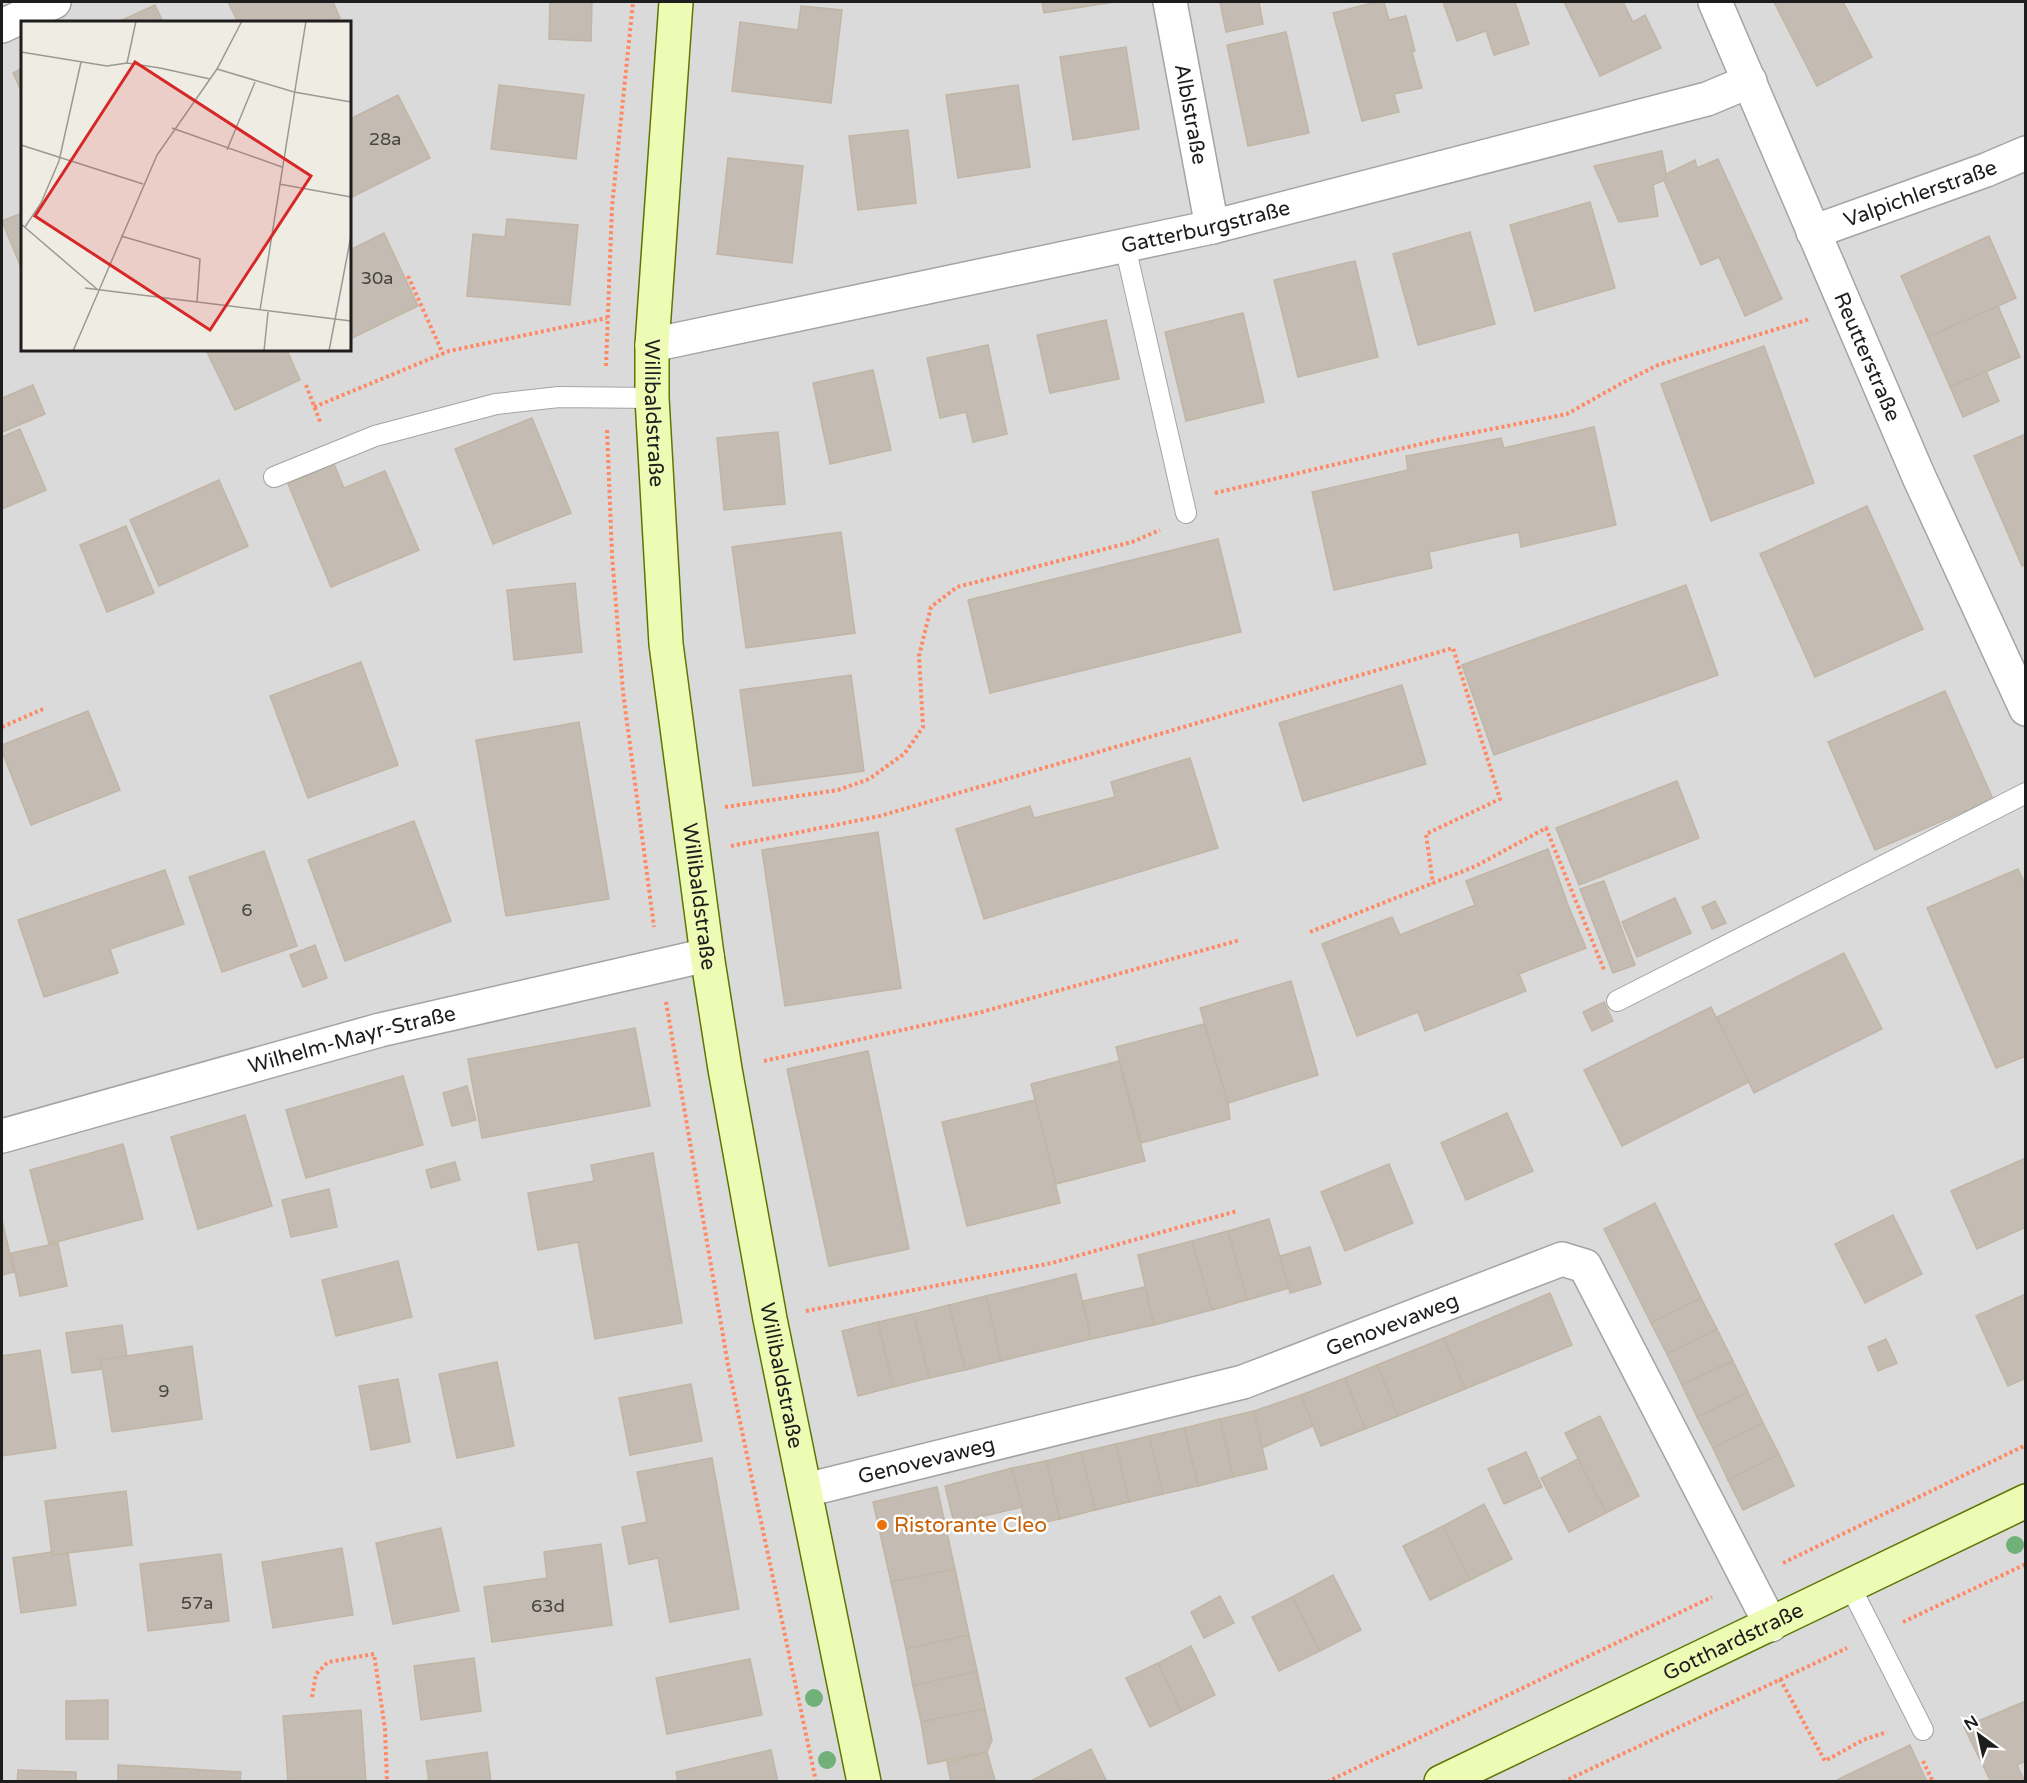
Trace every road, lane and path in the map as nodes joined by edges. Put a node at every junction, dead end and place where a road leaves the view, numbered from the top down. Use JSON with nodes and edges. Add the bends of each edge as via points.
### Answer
{"nodes":[{"id":1,"x":54,"y":2,"type":"edge"},
{"id":2,"x":676,"y":2,"type":"edge"},
{"id":3,"x":1170,"y":2,"type":"edge"},
{"id":4,"x":1714,"y":2,"type":"edge"},
{"id":5,"x":2,"y":26,"type":"edge"},
{"id":6,"x":1749,"y":81,"type":"junction"},
{"id":7,"x":2025,"y":153,"type":"edge"},
{"id":8,"x":1212,"y":227,"type":"junction"},
{"id":9,"x":1814,"y":232,"type":"junction"},
{"id":10,"x":1125,"y":246,"type":"junction"},
{"id":11,"x":408,"y":276,"type":"dead end"},
{"id":12,"x":607,"y":318,"type":"dead end"},
{"id":13,"x":1812,"y":319,"type":"dead end"},
{"id":14,"x":652,"y":345,"type":"junction"},
{"id":15,"x":443,"y":354,"type":"junction"},
{"id":16,"x":306,"y":385,"type":"dead end"},
{"id":17,"x":652,"y":398,"type":"junction"},
{"id":18,"x":314,"y":407,"type":"junction"},
{"id":19,"x":332,"y":454,"type":"junction"},
{"id":20,"x":274,"y":477,"type":"dead end"},
{"id":21,"x":1186,"y":513,"type":"junction"},
{"id":22,"x":2025,"y":708,"type":"edge"},
{"id":23,"x":43,"y":709,"type":"dead end"},
{"id":24,"x":2,"y":727,"type":"edge"},
{"id":25,"x":2025,"y":793,"type":"edge"},
{"id":26,"x":724,"y":807,"type":"dead end"},
{"id":27,"x":729,"y":847,"type":"dead end"},
{"id":28,"x":1433,"y":884,"type":"junction"},
{"id":29,"x":1310,"y":932,"type":"dead end"},
{"id":30,"x":1240,"y":940,"type":"dead end"},
{"id":31,"x":707,"y":954,"type":"junction"},
{"id":32,"x":1617,"y":1001,"type":"joint"},
{"id":33,"x":724,"y":1069,"type":"junction"},
{"id":34,"x":2,"y":1136,"type":"edge"},
{"id":35,"x":1238,"y":1211,"type":"dead end"},
{"id":36,"x":770,"y":1319,"type":"junction"},
{"id":37,"x":2025,"y":1445,"type":"edge"},
{"id":38,"x":806,"y":1490,"type":"junction"},
{"id":39,"x":2025,"y":1501,"type":"edge"},
{"id":40,"x":2025,"y":1564,"type":"edge"},
{"id":41,"x":1749,"y":1580,"type":"junction"},
{"id":42,"x":1850,"y":1586,"type":"junction"},
{"id":43,"x":1771,"y":1625,"type":"junction"},
{"id":44,"x":1876,"y":1634,"type":"junction"},
{"id":45,"x":1780,"y":1679,"type":"junction"},
{"id":46,"x":312,"y":1697,"type":"dead end"},
{"id":47,"x":1923,"y":1730,"type":"dead end"},
{"id":48,"x":1890,"y":1731,"type":"dead end"},
{"id":49,"x":1918,"y":1753,"type":"dead end"},
{"id":50,"x":387,"y":1782,"type":"edge"},
{"id":51,"x":864,"y":1782,"type":"edge"},
{"id":52,"x":1327,"y":1782,"type":"edge"},
{"id":53,"x":1441,"y":1782,"type":"edge"},
{"id":54,"x":1563,"y":1782,"type":"edge"},
{"id":55,"x":1933,"y":1782,"type":"edge"}],
"edges":[{"from":1,"to":5,"type":"street"},
{"from":2,"to":14,"type":"street","name":"Willibaldstraße"},
{"from":3,"to":8,"type":"street","name":"Alblstraße"},
{"from":4,"to":6,"type":"street","name":"Reutterstraße"},
{"from":6,"to":8,"type":"street","name":"Gatterburgstraße","via":[[1707,99]]},
{"from":6,"to":9,"type":"street","name":"Reutterstraße"},
{"from":7,"to":9,"type":"street","name":"Valpichlerstraße"},
{"from":8,"to":10,"type":"street","name":"Gatterburgstraße"},
{"from":9,"to":22,"type":"street","name":"Reutterstraße","via":[[1919,477]]},
{"from":10,"to":14,"type":"street","name":"Gatterburgstraße"},
{"from":10,"to":21,"type":"lane"},
{"from":11,"to":15,"type":"path"},
{"from":12,"to":15,"type":"path"},
{"from":13,"to":21,"type":"path","via":[[1658,366],[1566,414],[1239,486],[1202,497]]},
{"from":14,"to":17,"type":"street","name":"Willibaldstraße"},
{"from":15,"to":18,"type":"path"},
{"from":16,"to":18,"type":"path"},
{"from":17,"to":19,"type":"lane","via":[[560,397],[496,404],[375,436]]},
{"from":17,"to":31,"type":"street","name":"Willibaldstraße","via":[[666,644]]},
{"from":18,"to":19,"type":"path"},
{"from":19,"to":20,"type":"lane"},
{"from":21,"to":26,"type":"path","via":[[1173,524],[1132,542],[957,587],[931,607],[919,656],[923,727],[905,753],[869,779],[838,790]]},
{"from":23,"to":24,"type":"path"},
{"from":25,"to":32,"type":"lane"},
{"from":27,"to":28,"type":"path","via":[[880,816],[1453,648],[1500,800],[1426,834]]},
{"from":28,"to":29,"type":"path"},
{"from":28,"to":32,"type":"path","via":[[1546,828]]},
{"from":30,"to":33,"type":"path","via":[[978,1013]]},
{"from":31,"to":33,"type":"street","name":"Willibaldstraße"},
{"from":31,"to":34,"type":"street","name":"Wilhelm-Mayr-Straße","via":[[380,1030]]},
{"from":33,"to":36,"type":"street","name":"Willibaldstraße"},
{"from":35,"to":36,"type":"path","via":[[1052,1263]]},
{"from":36,"to":38,"type":"street","name":"Willibaldstraße"},
{"from":37,"to":41,"type":"path"},
{"from":38,"to":41,"type":"street","name":"Genovevaweg","via":[[1243,1382],[1562,1259],[1585,1266]]},
{"from":38,"to":51,"type":"street","name":"Willibaldstraße"},
{"from":39,"to":42,"type":"street","name":"Gotthardstraße"},
{"from":40,"to":44,"type":"path"},
{"from":41,"to":43,"type":"street","name":"Genovevaweg"},
{"from":41,"to":52,"type":"path"},
{"from":42,"to":43,"type":"street","name":"Gotthardstraße"},
{"from":42,"to":44,"type":"lane"},
{"from":43,"to":53,"type":"street","name":"Gotthardstraße"},
{"from":44,"to":45,"type":"path"},
{"from":44,"to":47,"type":"lane"},
{"from":45,"to":48,"type":"path","via":[[1825,1761],[1863,1740]]},
{"from":45,"to":54,"type":"path"},
{"from":46,"to":50,"type":"path","via":[[315,1674],[328,1662],[374,1654],[385,1729]]},
{"from":49,"to":55,"type":"path"}]}
